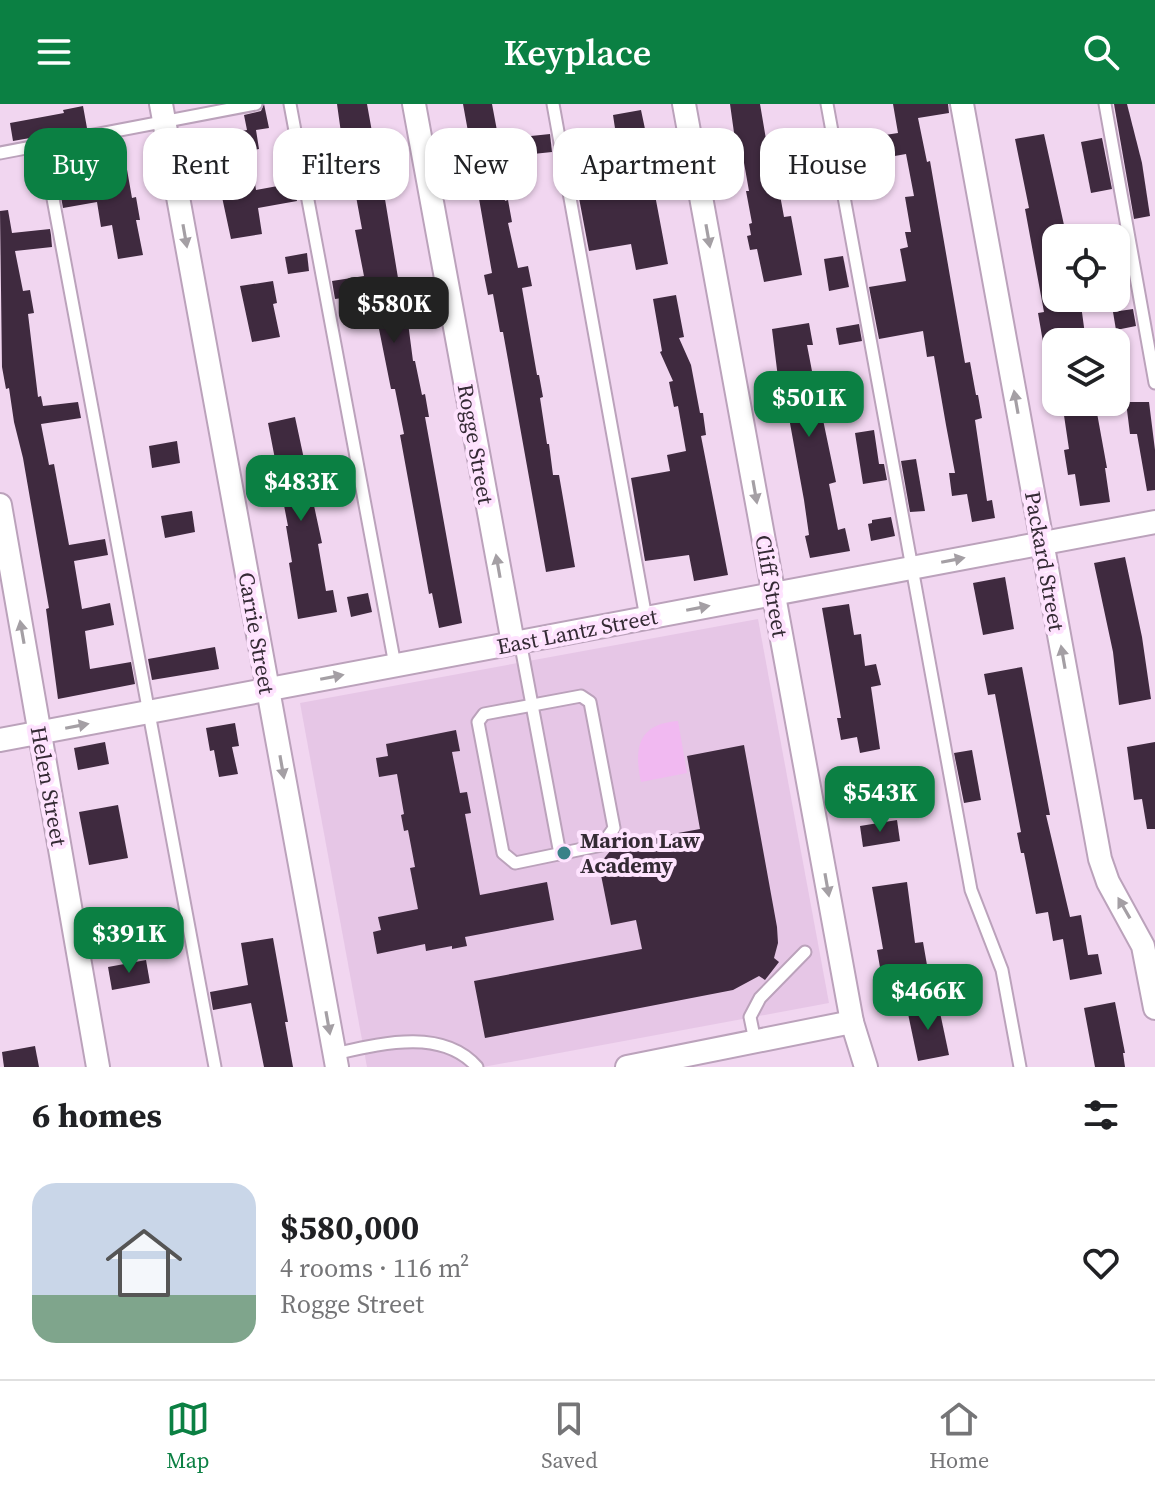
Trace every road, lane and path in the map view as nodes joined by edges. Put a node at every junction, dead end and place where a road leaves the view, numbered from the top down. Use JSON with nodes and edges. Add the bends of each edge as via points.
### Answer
{"nodes":[{"id":1,"x":256,"y":104,"type":"edge"},
{"id":2,"x":290,"y":104,"type":"edge"},
{"id":3,"x":414,"y":104,"type":"edge"},
{"id":4,"x":553,"y":104,"type":"edge"},
{"id":5,"x":684,"y":104,"type":"edge"},
{"id":6,"x":827,"y":104,"type":"edge"},
{"id":7,"x":962,"y":104,"type":"edge"},
{"id":8,"x":1105,"y":104,"type":"edge"},
{"id":9,"x":162,"y":113,"type":"edge"},
{"id":10,"x":106,"y":128,"type":"edge"},
{"id":11,"x":24,"y":149,"type":"edge"},
{"id":12,"x":0,"y":153,"type":"edge"},
{"id":13,"x":53,"y":200,"type":"edge"},
{"id":14,"x":1155,"y":383,"type":"edge"},
{"id":15,"x":0,"y":505,"type":"edge"},
{"id":16,"x":1155,"y":522,"type":"edge"},
{"id":17,"x":1042,"y":543,"type":"junction"},
{"id":18,"x":911,"y":568,"type":"junction"},
{"id":19,"x":773,"y":594,"type":"junction"},
{"id":20,"x":646,"y":618,"type":"junction"},
{"id":21,"x":516,"y":642,"type":"junction"},
{"id":22,"x":395,"y":665,"type":"junction"},
{"id":23,"x":268,"y":689,"type":"junction"},
{"id":24,"x":532,"y":705,"type":"junction"},
{"id":25,"x":150,"y":712,"type":"junction"},
{"id":26,"x":40,"y":733,"type":"junction"},
{"id":27,"x":0,"y":740,"type":"edge"},
{"id":28,"x":560,"y":854,"type":"junction"},
{"id":29,"x":805,"y":952,"type":"dead end"},
{"id":30,"x":1155,"y":1008,"type":"edge"},
{"id":31,"x":852,"y":1022,"type":"junction"},
{"id":32,"x":755,"y":1041,"type":"junction"},
{"id":33,"x":335,"y":1060,"type":"edge"},
{"id":34,"x":98,"y":1067,"type":"edge"},
{"id":35,"x":215,"y":1067,"type":"edge"},
{"id":36,"x":477,"y":1067,"type":"edge"},
{"id":37,"x":627,"y":1067,"type":"edge"},
{"id":38,"x":866,"y":1067,"type":"edge"},
{"id":39,"x":1020,"y":1067,"type":"edge"}],
"edges":[{"from":1,"to":9,"type":"lane"},
{"from":2,"to":22,"type":"lane"},
{"from":21,"to":3,"type":"street","name":"Rogge Street","one_way":true},
{"from":4,"to":20,"type":"lane"},
{"from":5,"to":19,"type":"street","name":"Cliff Street","one_way":true},
{"from":6,"to":18,"type":"lane"},
{"from":17,"to":7,"type":"street","name":"Packard Street","one_way":true},
{"from":8,"to":14,"type":"lane"},
{"from":9,"to":10,"type":"lane"},
{"from":9,"to":23,"type":"street","name":"Carrie Street","one_way":true},
{"from":11,"to":12,"type":"lane"},
{"from":13,"to":25,"type":"lane"},
{"from":26,"to":15,"type":"street","name":"Helen Street","one_way":true},
{"from":16,"to":17,"type":"street","name":"East Lantz Street"},
{"from":18,"to":17,"type":"street","name":"East Lantz Street","one_way":true},
{"from":30,"to":17,"type":"street","name":"Packard Street","one_way":true,"via":[[1143,946],[1100,859]]},
{"from":18,"to":19,"type":"street","name":"East Lantz Street"},
{"from":18,"to":39,"type":"lane","via":[[971,890],[1002,970]]},
{"from":20,"to":19,"type":"street","name":"East Lantz Street","one_way":true},
{"from":19,"to":31,"type":"street","name":"Cliff Street","one_way":true},
{"from":20,"to":21,"type":"street","name":"East Lantz Street"},
{"from":21,"to":22,"type":"street","name":"East Lantz Street"},
{"from":21,"to":24,"type":"lane"},
{"from":23,"to":22,"type":"street","name":"East Lantz Street","one_way":true},
{"from":23,"to":25,"type":"street","name":"East Lantz Street"},
{"from":23,"to":33,"type":"street","name":"Carrie Street","one_way":true},
{"from":24,"to":28,"type":"lane"},
{"from":24,"to":28,"type":"lane","via":[[581,696],[590,702],[614,828],[602,845]]},
{"from":24,"to":28,"type":"lane","via":[[484,714],[478,722],[503,853],[515,863]]},
{"from":26,"to":25,"type":"street","name":"East Lantz Street","one_way":true},
{"from":25,"to":35,"type":"lane"},
{"from":26,"to":27,"type":"street","name":"East Lantz Street"},
{"from":26,"to":34,"type":"street","name":"Helen Street"},
{"from":29,"to":32,"type":"lane","via":[[760,998],[750,1017]]},
{"from":31,"to":32,"type":"street"},
{"from":31,"to":38,"type":"street","name":"Cliff Street"},
{"from":32,"to":37,"type":"street","via":[[720,1053]]},
{"from":33,"to":36,"type":"lane","via":[[378,1045],[423,1041],[467,1056]]}]}
